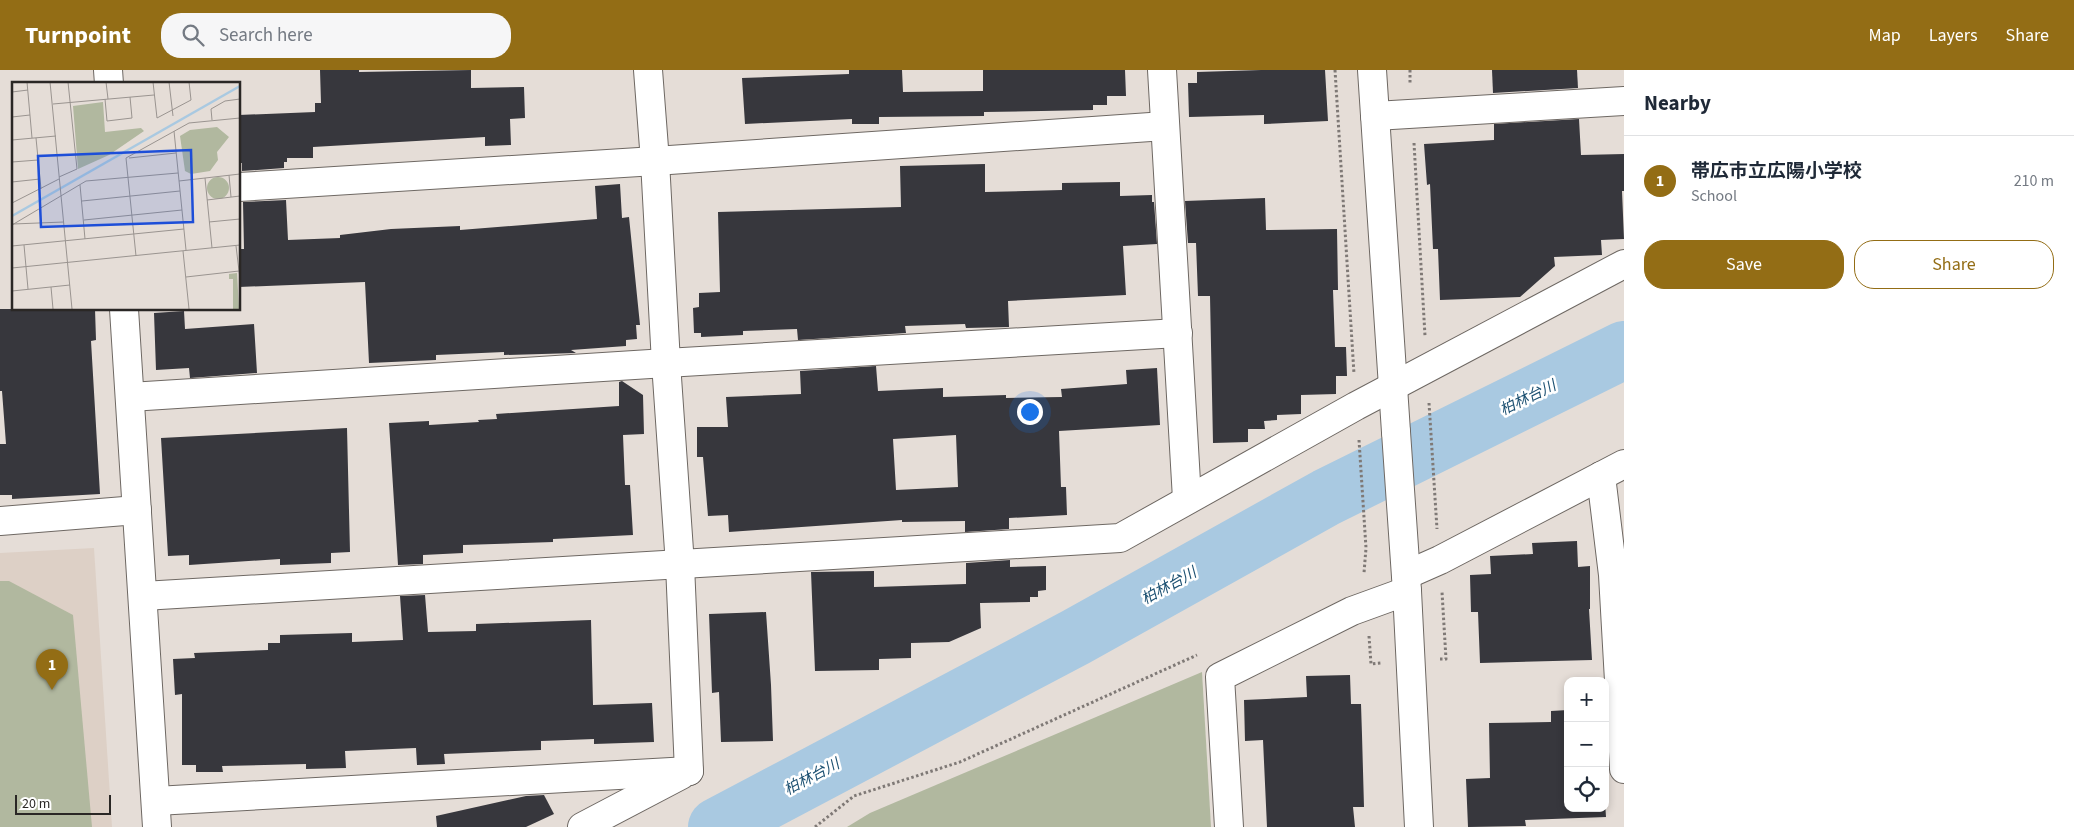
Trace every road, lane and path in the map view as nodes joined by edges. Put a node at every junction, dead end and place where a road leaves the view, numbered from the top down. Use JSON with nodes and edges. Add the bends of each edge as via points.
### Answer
{"nodes":[{"id":1,"x":648,"y":70,"type":"edge"},
{"id":2,"x":1162,"y":70,"type":"edge"},
{"id":3,"x":1335,"y":70,"type":"edge"},
{"id":4,"x":1372,"y":70,"type":"edge"},
{"id":5,"x":1410,"y":70,"type":"edge"},
{"id":6,"x":1624,"y":102,"type":"edge"},
{"id":7,"x":1412,"y":114,"type":"junction"},
{"id":8,"x":1375,"y":116,"type":"junction"},
{"id":9,"x":1165,"y":126,"type":"junction"},
{"id":10,"x":656,"y":162,"type":"junction"},
{"id":11,"x":240,"y":187,"type":"edge"},
{"id":12,"x":1624,"y":264,"type":"edge"},
{"id":13,"x":124,"y":310,"type":"edge"},
{"id":14,"x":1178,"y":332,"type":"junction"},
{"id":15,"x":666,"y":362,"type":"junction"},
{"id":16,"x":1427,"y":369,"type":"junction"},
{"id":17,"x":1393,"y":387,"type":"junction"},
{"id":18,"x":130,"y":397,"type":"junction"},
{"id":19,"x":1356,"y":406,"type":"junction"},
{"id":20,"x":1612,"y":470,"type":"edge"},
{"id":21,"x":1188,"y":498,"type":"junction"},
{"id":22,"x":137,"y":510,"type":"junction"},
{"id":23,"x":1436,"y":515,"type":"dead end"},
{"id":24,"x":0,"y":520,"type":"edge"},
{"id":25,"x":680,"y":565,"type":"junction"},
{"id":26,"x":1619,"y":574,"type":"edge"},
{"id":27,"x":1358,"y":579,"type":"dead end"},
{"id":28,"x":1407,"y":583,"type":"junction"},
{"id":29,"x":143,"y":596,"type":"junction"},
{"id":30,"x":1205,"y":651,"type":"dead end"},
{"id":31,"x":1624,"y":768,"type":"edge"},
{"id":32,"x":689,"y":771,"type":"junction"},
{"id":33,"x":157,"y":814,"type":"edge"},
{"id":34,"x":582,"y":827,"type":"edge"},
{"id":35,"x":815,"y":827,"type":"edge"},
{"id":36,"x":1229,"y":827,"type":"edge"},
{"id":37,"x":1420,"y":827,"type":"edge"}],
"edges":[{"from":1,"to":10,"type":"street"},
{"from":2,"to":9,"type":"street"},
{"from":3,"to":19,"type":"path"},
{"from":4,"to":8,"type":"street"},
{"from":5,"to":7,"type":"path"},
{"from":6,"to":7,"type":"street"},
{"from":7,"to":8,"type":"street"},
{"from":7,"to":16,"type":"path"},
{"from":8,"to":17,"type":"street"},
{"from":9,"to":10,"type":"street"},
{"from":9,"to":14,"type":"street"},
{"from":10,"to":11,"type":"street"},
{"from":10,"to":15,"type":"street"},
{"from":12,"to":16,"type":"street"},
{"from":13,"to":18,"type":"street"},
{"from":14,"to":15,"type":"street"},
{"from":14,"to":21,"type":"street"},
{"from":15,"to":18,"type":"street"},
{"from":15,"to":25,"type":"street"},
{"from":16,"to":17,"type":"street"},
{"from":16,"to":23,"type":"path"},
{"from":17,"to":19,"type":"street"},
{"from":17,"to":28,"type":"street"},
{"from":18,"to":22,"type":"street"},
{"from":19,"to":21,"type":"street"},
{"from":19,"to":27,"type":"path","via":[[1366,548],[1365,572]]},
{"from":20,"to":26,"type":"street"},
{"from":20,"to":28,"type":"street","via":[[1440,560]]},
{"from":21,"to":25,"type":"street","via":[[1120,538]]},
{"from":22,"to":24,"type":"street"},
{"from":22,"to":29,"type":"street"},
{"from":25,"to":29,"type":"street"},
{"from":25,"to":32,"type":"street"},
{"from":26,"to":31,"type":"street"},
{"from":28,"to":36,"type":"street","via":[[1220,677]]},
{"from":28,"to":37,"type":"street"},
{"from":29,"to":33,"type":"street"},
{"from":30,"to":35,"type":"path","via":[[960,762],[854,796]]},
{"from":32,"to":33,"type":"street"},
{"from":32,"to":34,"type":"street"}]}
